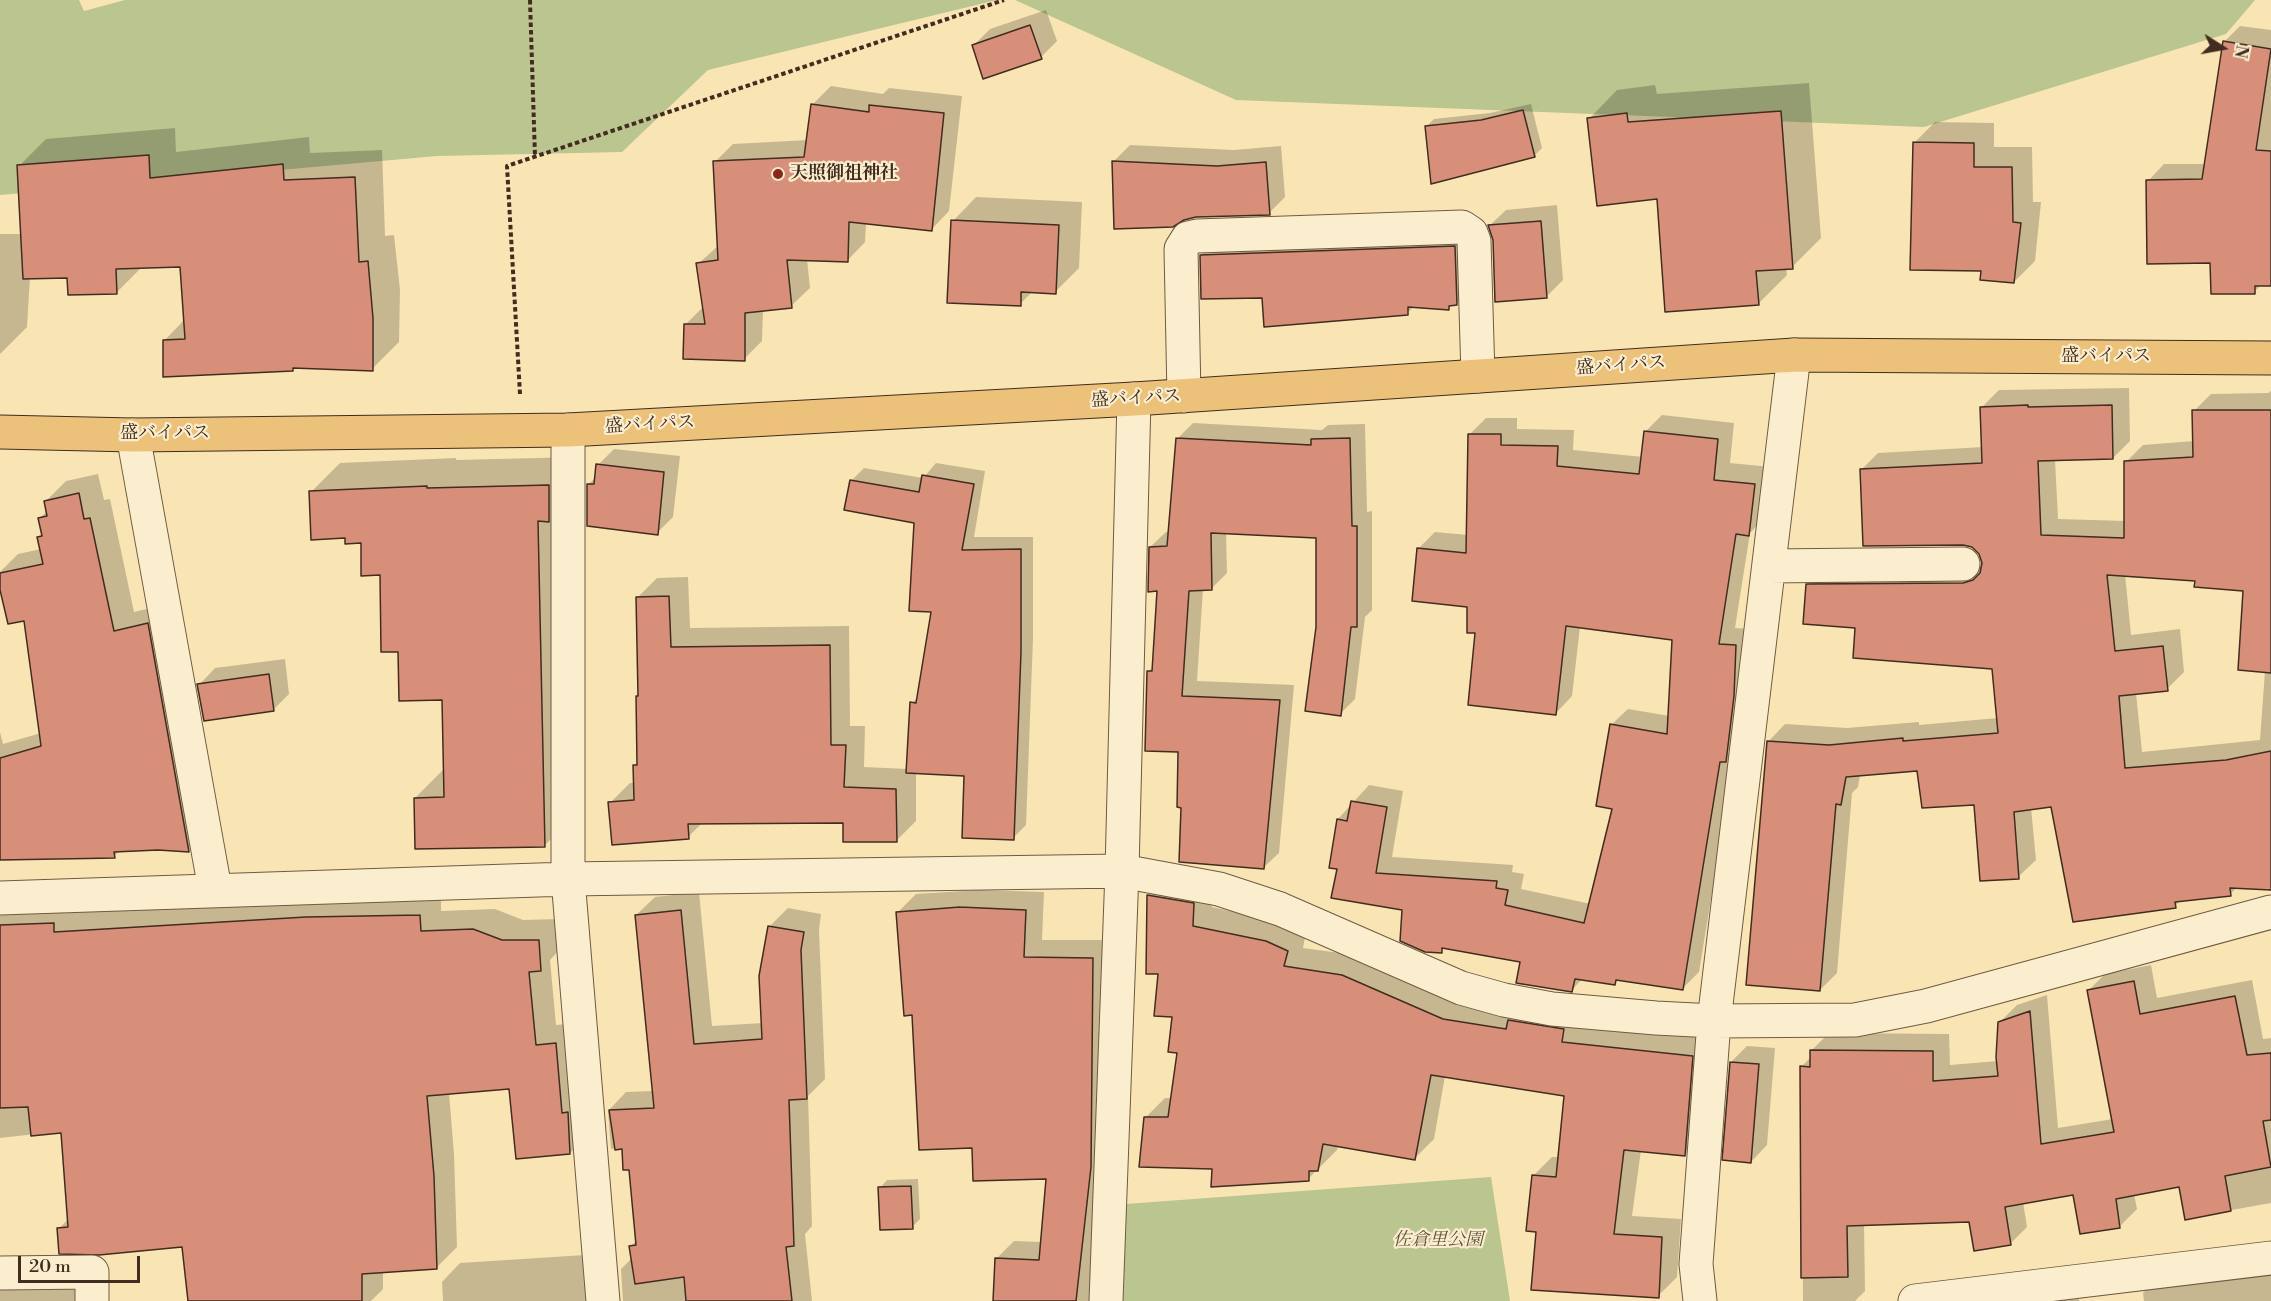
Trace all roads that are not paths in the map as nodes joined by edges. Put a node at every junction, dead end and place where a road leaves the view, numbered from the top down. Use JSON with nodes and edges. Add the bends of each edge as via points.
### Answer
{"nodes":[{"id":1,"x":1794,"y":356,"type":"junction"},
{"id":2,"x":2271,"y":358,"type":"edge"},
{"id":3,"x":1478,"y":376,"type":"junction"},
{"id":4,"x":1184,"y":396,"type":"junction"},
{"id":5,"x":1134,"y":399,"type":"junction"},
{"id":6,"x":568,"y":430,"type":"junction"},
{"id":7,"x":0,"y":432,"type":"edge"},
{"id":8,"x":133,"y":435,"type":"junction"},
{"id":9,"x":1963,"y":564,"type":"dead end"},
{"id":10,"x":1768,"y":566,"type":"junction"},
{"id":11,"x":1122,"y":871,"type":"junction"},
{"id":12,"x":568,"y":879,"type":"junction"},
{"id":13,"x":215,"y":889,"type":"junction"},
{"id":14,"x":0,"y":898,"type":"edge"},
{"id":15,"x":2271,"y":912,"type":"edge"},
{"id":16,"x":1714,"y":1021,"type":"junction"},
{"id":17,"x":2271,"y":1258,"type":"edge"},
{"id":18,"x":0,"y":1273,"type":"edge"},
{"id":19,"x":92,"y":1301,"type":"edge"},
{"id":20,"x":603,"y":1301,"type":"edge"},
{"id":21,"x":1106,"y":1301,"type":"edge"},
{"id":22,"x":1700,"y":1301,"type":"edge"},
{"id":23,"x":1915,"y":1301,"type":"edge"}],
"edges":[{"from":1,"to":2,"type":"highway","name":"盛バイパス"},
{"from":1,"to":3,"type":"highway","name":"盛バイパス"},
{"from":1,"to":10,"type":"street"},
{"from":3,"to":4,"type":"highway","name":"盛バイパス"},
{"from":3,"to":4,"type":"street","via":[[1474,241],[1462,227],[1197,236],[1188,238],[1181,249]]},
{"from":4,"to":5,"type":"highway","name":"盛バイパス"},
{"from":5,"to":6,"type":"highway","name":"盛バイパス"},
{"from":5,"to":11,"type":"street"},
{"from":6,"to":8,"type":"highway","name":"盛バイパス"},
{"from":6,"to":12,"type":"street"},
{"from":7,"to":8,"type":"highway","name":"盛バイパス"},
{"from":8,"to":13,"type":"street"},
{"from":9,"to":10,"type":"street"},
{"from":10,"to":16,"type":"street"},
{"from":11,"to":12,"type":"street"},
{"from":11,"to":16,"type":"street","via":[[1219,889],[1280,909],[1461,988],[1504,1000],[1552,1009]]},
{"from":11,"to":21,"type":"street"},
{"from":12,"to":13,"type":"street"},
{"from":12,"to":20,"type":"street"},
{"from":13,"to":14,"type":"street"},
{"from":15,"to":16,"type":"street","via":[[1926,1006],[1855,1020]]},
{"from":16,"to":22,"type":"street","via":[[1696,1264]]},
{"from":17,"to":23,"type":"street"},
{"from":18,"to":19,"type":"street","via":[[92,1272]]}]}
